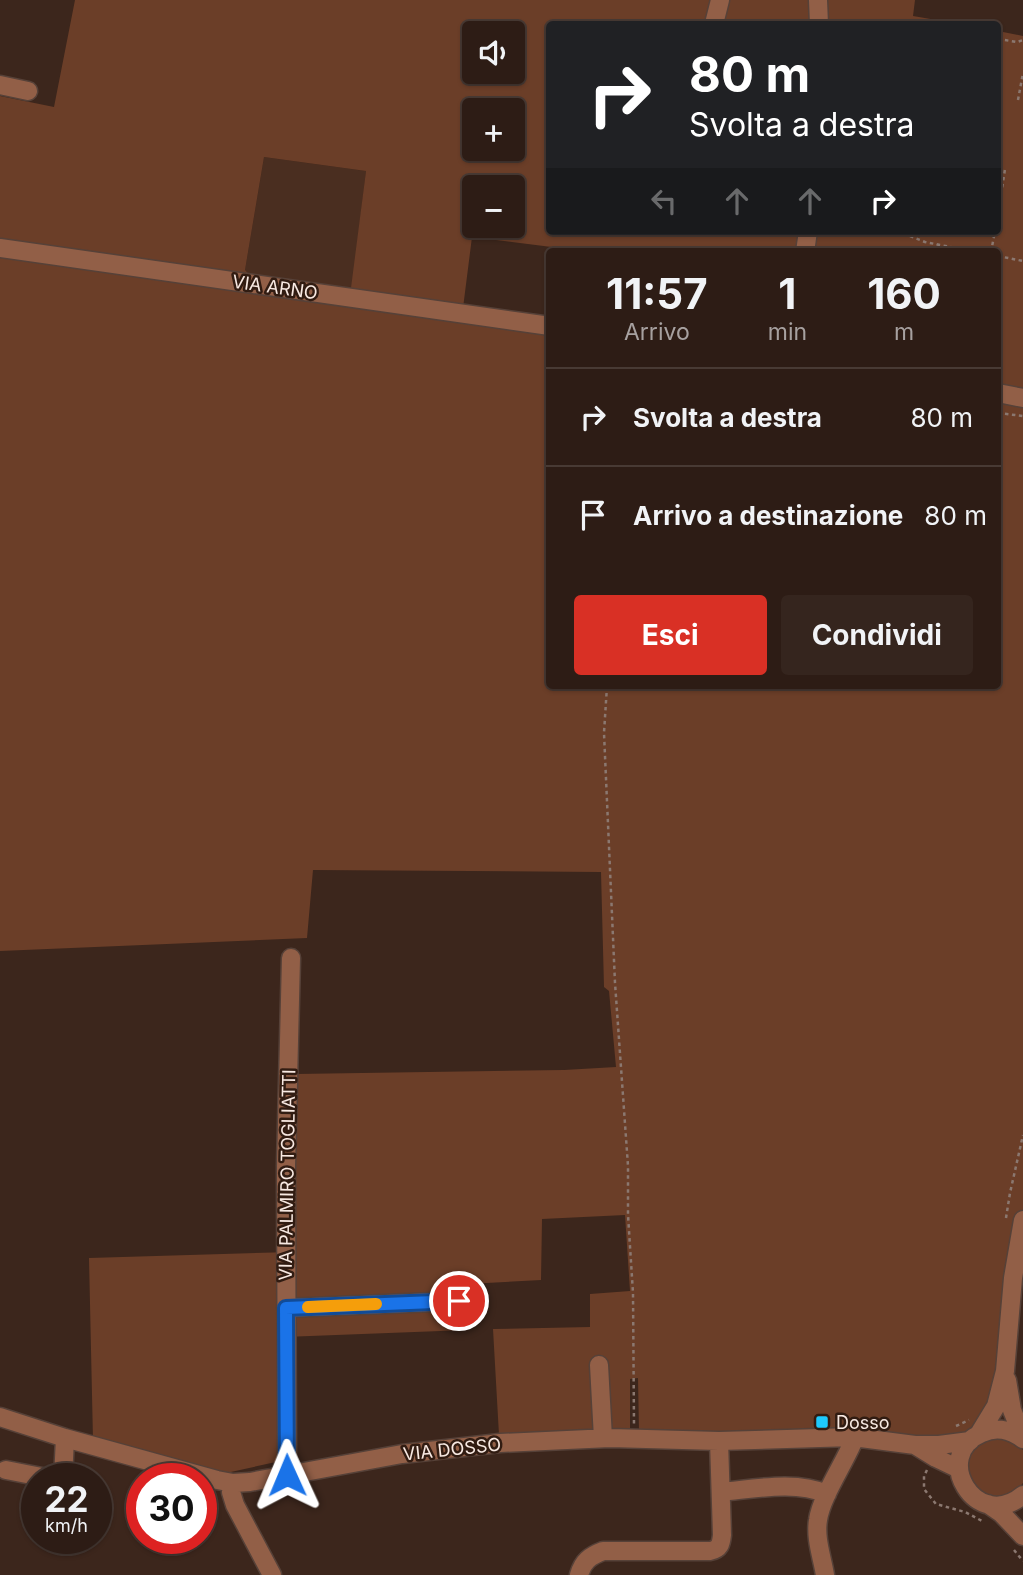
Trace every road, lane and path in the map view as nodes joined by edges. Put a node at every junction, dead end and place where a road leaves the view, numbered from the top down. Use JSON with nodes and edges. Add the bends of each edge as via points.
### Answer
{"nodes":[{"id":1,"x":719,"y":0,"type":"edge"},
{"id":2,"x":818,"y":0,"type":"edge"},
{"id":3,"x":715,"y":21,"type":"edge"},
{"id":4,"x":819,"y":21,"type":"edge"},
{"id":5,"x":1001,"y":39,"type":"edge"},
{"id":6,"x":1023,"y":40,"type":"edge"},
{"id":7,"x":1023,"y":74,"type":"edge"},
{"id":8,"x":0,"y":85,"type":"edge"},
{"id":9,"x":28,"y":91,"type":"dead end"},
{"id":10,"x":1018,"y":100,"type":"dead end"},
{"id":11,"x":1006,"y":169,"type":"dead end"},
{"id":12,"x":1001,"y":198,"type":"edge"},
{"id":13,"x":905,"y":235,"type":"edge"},
{"id":14,"x":938,"y":244,"type":"junction"},
{"id":15,"x":0,"y":248,"type":"edge"},
{"id":16,"x":936,"y":248,"type":"edge"},
{"id":17,"x":957,"y":248,"type":"edge"},
{"id":18,"x":1001,"y":257,"type":"edge"},
{"id":19,"x":1023,"y":261,"type":"edge"},
{"id":20,"x":546,"y":325,"type":"edge"},
{"id":21,"x":1001,"y":394,"type":"edge"},
{"id":22,"x":1023,"y":398,"type":"edge"},
{"id":23,"x":1001,"y":412,"type":"edge"},
{"id":24,"x":1023,"y":416,"type":"edge"},
{"id":25,"x":607,"y":689,"type":"edge"},
{"id":26,"x":291,"y":958,"type":"dead end"},
{"id":27,"x":1023,"y":1135,"type":"edge"},
{"id":28,"x":1016,"y":1225,"type":"edge"},
{"id":29,"x":459,"y":1301,"type":"dead end"},
{"id":30,"x":286,"y":1308,"type":"junction"},
{"id":31,"x":599,"y":1365,"type":"dead end"},
{"id":32,"x":1005,"y":1371,"type":"junction"},
{"id":33,"x":0,"y":1417,"type":"edge"},
{"id":34,"x":951,"y":1428,"type":"dead end"},
{"id":35,"x":973,"y":1431,"type":"junction"},
{"id":36,"x":853,"y":1437,"type":"junction"},
{"id":37,"x":65,"y":1438,"type":"junction"},
{"id":38,"x":603,"y":1438,"type":"junction"},
{"id":39,"x":634,"y":1438,"type":"junction"},
{"id":40,"x":1023,"y":1438,"type":"edge"},
{"id":41,"x":719,"y":1441,"type":"junction"},
{"id":42,"x":915,"y":1446,"type":"junction"},
{"id":43,"x":936,"y":1458,"type":"junction"},
{"id":44,"x":64,"y":1463,"type":"edge"},
{"id":45,"x":959,"y":1469,"type":"junction"},
{"id":46,"x":6,"y":1470,"type":"dead end"},
{"id":47,"x":21,"y":1473,"type":"edge"},
{"id":48,"x":287,"y":1475,"type":"junction"},
{"id":49,"x":233,"y":1483,"type":"junction"},
{"id":50,"x":720,"y":1492,"type":"junction"},
{"id":51,"x":827,"y":1494,"type":"junction"},
{"id":52,"x":1023,"y":1495,"type":"edge"},
{"id":53,"x":988,"y":1504,"type":"junction"},
{"id":54,"x":991,"y":1525,"type":"dead end"},
{"id":55,"x":1018,"y":1542,"type":"edge"},
{"id":56,"x":1023,"y":1561,"type":"edge"},
{"id":57,"x":272,"y":1575,"type":"edge"},
{"id":58,"x":579,"y":1575,"type":"edge"},
{"id":59,"x":825,"y":1575,"type":"edge"}],
"edges":[{"from":1,"to":3,"type":"street"},
{"from":2,"to":4,"type":"street"},
{"from":5,"to":6,"type":"path"},
{"from":7,"to":10,"type":"path"},
{"from":8,"to":9,"type":"street"},
{"from":11,"to":12,"type":"path"},
{"from":13,"to":14,"type":"path"},
{"from":14,"to":16,"type":"path"},
{"from":14,"to":17,"type":"path"},
{"from":15,"to":20,"type":"street","name":"VIA ARNO"},
{"from":18,"to":19,"type":"path"},
{"from":21,"to":22,"type":"street"},
{"from":23,"to":24,"type":"path"},
{"from":25,"to":39,"type":"path","via":[[604,733],[628,1166]]},
{"from":26,"to":30,"type":"street","name":"VIA PALMIRO TOGLIATTI"},
{"from":27,"to":28,"type":"path","via":[[1010,1193]]},
{"from":28,"to":32,"type":"street"},
{"from":29,"to":30,"type":"street"},
{"from":30,"to":48,"type":"street","name":"VIA PALMIRO TOGLIATTI"},
{"from":31,"to":38,"type":"street"},
{"from":32,"to":35,"type":"street","via":[[996,1406]]},
{"from":32,"to":40,"type":"street"},
{"from":33,"to":37,"type":"street","name":"VIA DOSSO"},
{"from":34,"to":35,"type":"path"},
{"from":35,"to":40,"type":"street","name":"VIA DOSSO","via":[[1003,1429]]},
{"from":35,"to":42,"type":"street","name":"VIA DOSSO","via":[[939,1445]]},
{"from":35,"to":45,"type":"street"},
{"from":36,"to":41,"type":"street","name":"VIA DOSSO"},
{"from":36,"to":42,"type":"street","name":"VIA DOSSO"},
{"from":36,"to":51,"type":"street"},
{"from":37,"to":44,"type":"street"},
{"from":37,"to":49,"type":"street","name":"VIA DOSSO"},
{"from":38,"to":39,"type":"street","name":"VIA DOSSO"},
{"from":38,"to":48,"type":"street","name":"VIA DOSSO","via":[[402,1454]]},
{"from":39,"to":41,"type":"street","name":"VIA DOSSO"},
{"from":41,"to":50,"type":"street"},
{"from":42,"to":43,"type":"street","name":"VIA DOSSO"},
{"from":43,"to":45,"type":"street","name":"VIA DOSSO"},
{"from":43,"to":54,"type":"path","via":[[924,1476],[924,1489],[936,1504]]},
{"from":45,"to":53,"type":"street","via":[[965,1488]]},
{"from":46,"to":47,"type":"street"},
{"from":48,"to":49,"type":"street","name":"VIA DOSSO"},
{"from":49,"to":57,"type":"street","via":[[234,1505]]},
{"from":50,"to":51,"type":"street","via":[[795,1487]]},
{"from":50,"to":58,"type":"street","via":[[722,1535],[717,1549],[603,1551],[589,1556]]},
{"from":51,"to":59,"type":"street","via":[[817,1522]]},
{"from":52,"to":53,"type":"street","via":[[1000,1506]]},
{"from":53,"to":55,"type":"street","via":[[1000,1513]]},
{"from":55,"to":56,"type":"path"}]}
